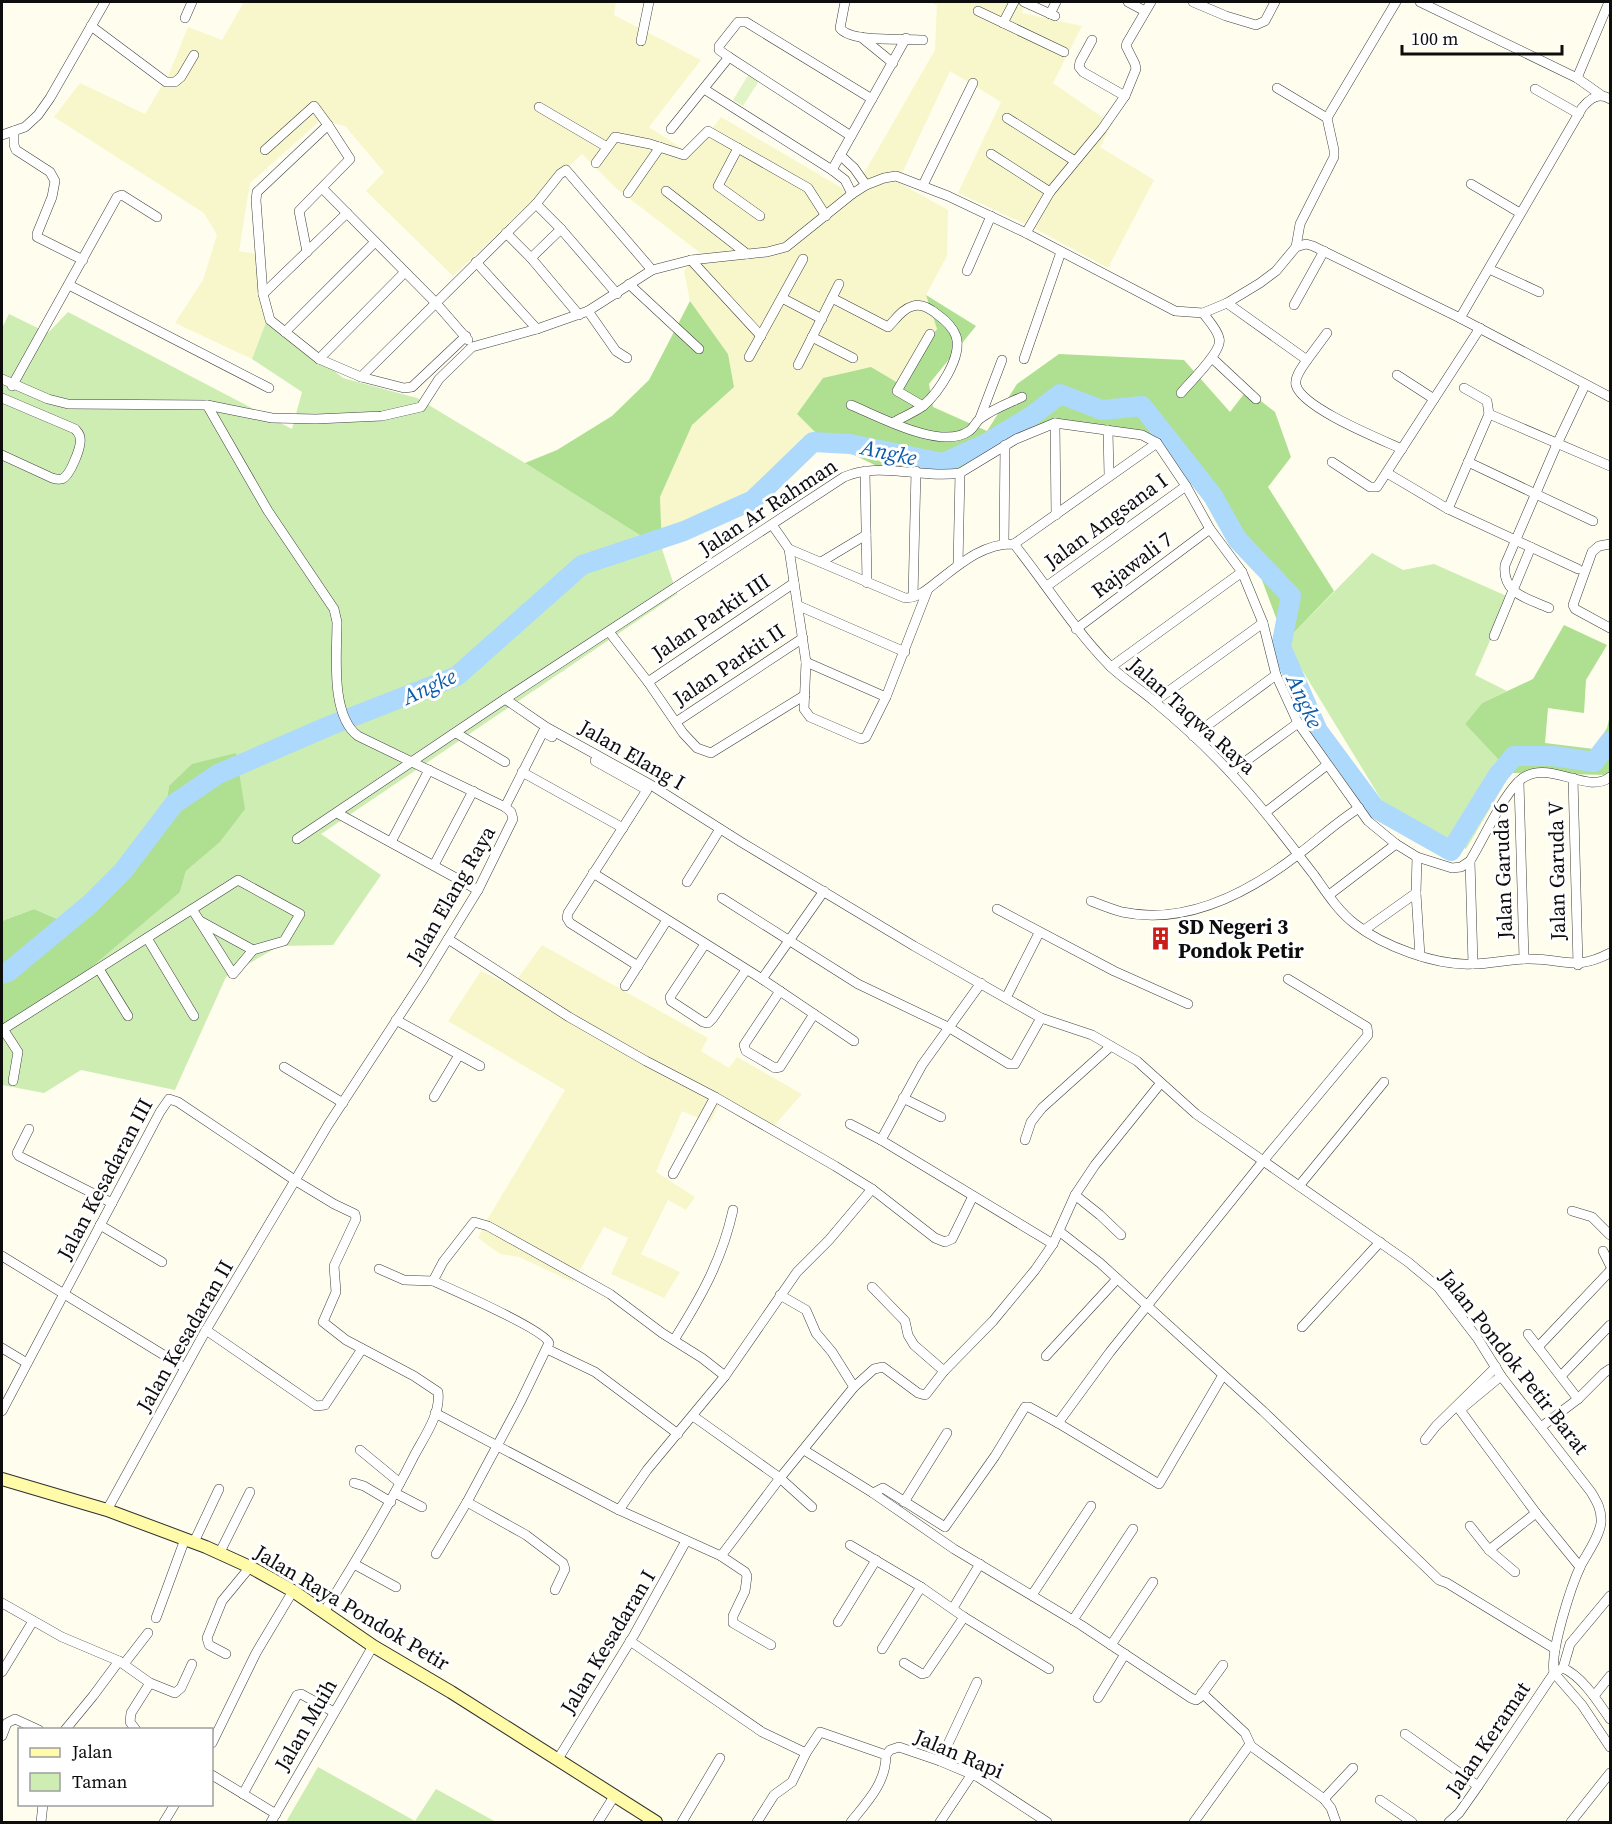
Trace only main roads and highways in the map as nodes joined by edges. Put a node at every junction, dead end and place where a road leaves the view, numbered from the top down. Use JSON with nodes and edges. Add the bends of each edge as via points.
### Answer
{"nodes":[{"id":1,"x":2,"y":1479,"type":"edge"},
{"id":2,"x":655,"y":1822,"type":"edge"}],
"edges":[{"from":1,"to":2,"type":"main road","name":"Jalan Raya Pondok Petir","via":[[107,1510],[250,1567]]}]}
